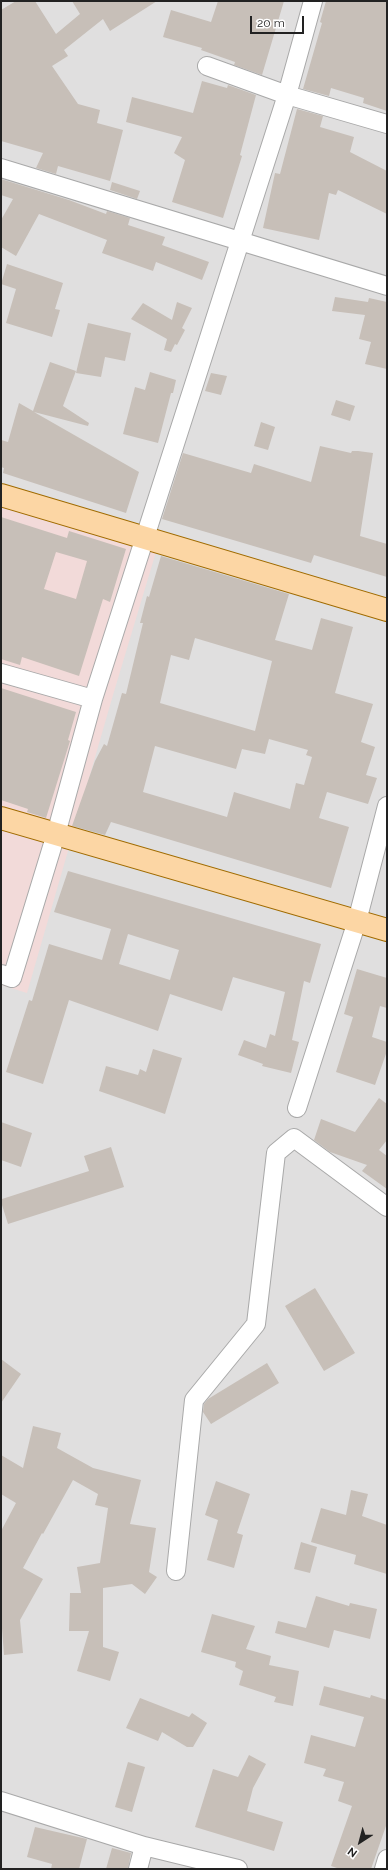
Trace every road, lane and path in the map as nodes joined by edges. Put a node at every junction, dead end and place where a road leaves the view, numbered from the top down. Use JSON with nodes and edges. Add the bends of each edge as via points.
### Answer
{"nodes":[{"id":1,"x":313,"y":1,"type":"edge"},
{"id":2,"x":207,"y":66,"type":"dead end"},
{"id":3,"x":287,"y":95,"type":"junction"},
{"id":4,"x":387,"y":124,"type":"edge"},
{"id":5,"x":1,"y":168,"type":"edge"},
{"id":6,"x":240,"y":242,"type":"junction"},
{"id":7,"x":387,"y":286,"type":"edge"},
{"id":8,"x":1,"y":494,"type":"edge"},
{"id":9,"x":145,"y":537,"type":"junction"},
{"id":10,"x":387,"y":610,"type":"edge"},
{"id":11,"x":1,"y":673,"type":"edge"},
{"id":12,"x":93,"y":699,"type":"junction"},
{"id":13,"x":387,"y":806,"type":"edge"},
{"id":14,"x":1,"y":818,"type":"edge"},
{"id":15,"x":56,"y":834,"type":"junction"},
{"id":16,"x":357,"y":921,"type":"junction"},
{"id":17,"x":387,"y":930,"type":"edge"},
{"id":18,"x":1,"y":974,"type":"edge"},
{"id":19,"x":297,"y":1108,"type":"dead end"},
{"id":20,"x":387,"y":1207,"type":"edge"},
{"id":21,"x":176,"y":1571,"type":"dead end"},
{"id":22,"x":1,"y":1801,"type":"edge"},
{"id":23,"x":144,"y":1846,"type":"junction"},
{"id":24,"x":387,"y":1859,"type":"edge"},
{"id":25,"x":138,"y":1869,"type":"edge"},
{"id":26,"x":238,"y":1869,"type":"edge"},
{"id":27,"x":384,"y":1869,"type":"edge"}],
"edges":[{"from":1,"to":3,"type":"street"},
{"from":2,"to":3,"type":"street"},
{"from":3,"to":4,"type":"street"},
{"from":3,"to":6,"type":"street"},
{"from":5,"to":6,"type":"street"},
{"from":6,"to":7,"type":"street"},
{"from":6,"to":9,"type":"street"},
{"from":8,"to":9,"type":"main road"},
{"from":9,"to":10,"type":"main road"},
{"from":9,"to":12,"type":"street"},
{"from":11,"to":12,"type":"street"},
{"from":12,"to":15,"type":"street"},
{"from":13,"to":16,"type":"street"},
{"from":14,"to":15,"type":"main road"},
{"from":15,"to":16,"type":"main road"},
{"from":15,"to":18,"type":"street","via":[[12,978]]},
{"from":16,"to":17,"type":"main road"},
{"from":16,"to":19,"type":"street"},
{"from":20,"to":21,"type":"street","via":[[294,1138],[276,1153],[256,1324],[194,1400]]},
{"from":22,"to":23,"type":"street"},
{"from":23,"to":25,"type":"street"},
{"from":23,"to":26,"type":"street"},
{"from":24,"to":27,"type":"street"}]}
